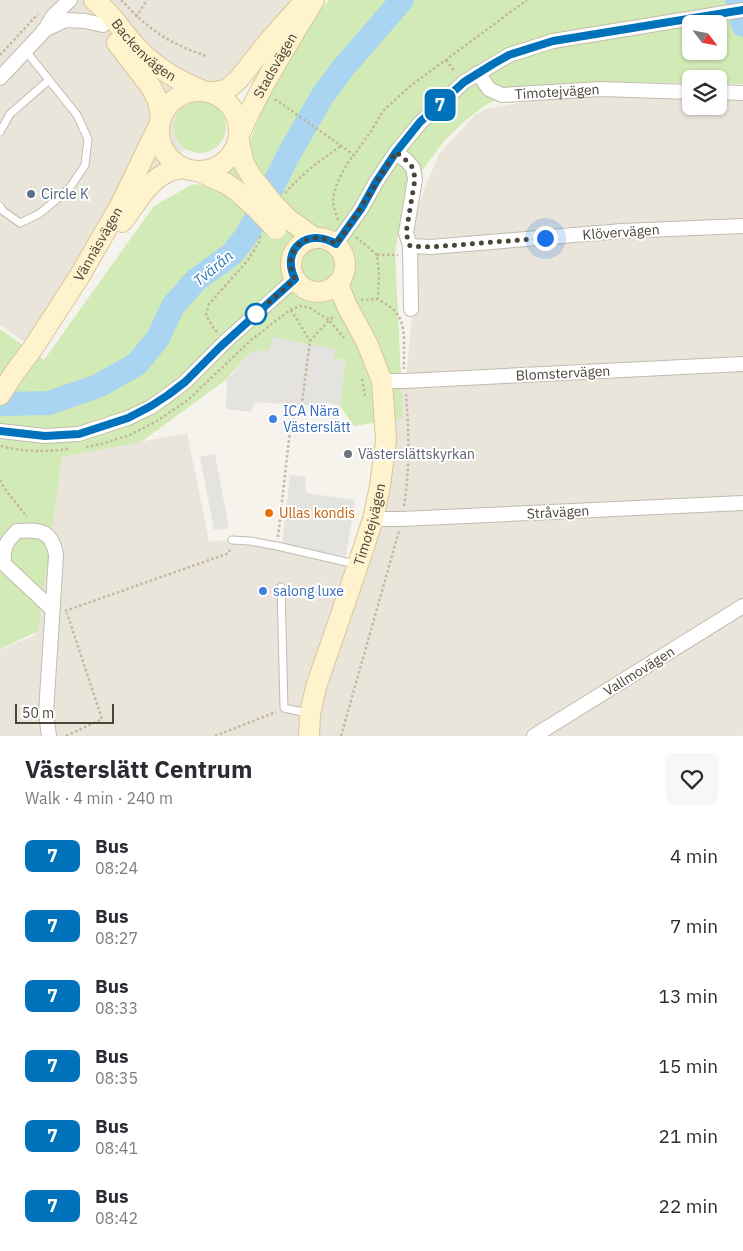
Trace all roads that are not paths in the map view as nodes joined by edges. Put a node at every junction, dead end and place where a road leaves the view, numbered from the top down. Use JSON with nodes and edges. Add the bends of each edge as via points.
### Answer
{"nodes":[{"id":1,"x":70,"y":0,"type":"edge"},
{"id":2,"x":94,"y":0,"type":"edge"},
{"id":3,"x":305,"y":0,"type":"edge"},
{"id":4,"x":314,"y":0,"type":"edge"},
{"id":5,"x":743,"y":10,"type":"edge"},
{"id":6,"x":103,"y":25,"type":"junction"},
{"id":7,"x":44,"y":31,"type":"junction"},
{"id":8,"x":25,"y":50,"type":"junction"},
{"id":9,"x":478,"y":73,"type":"junction"},
{"id":10,"x":0,"y":78,"type":"edge"},
{"id":11,"x":49,"y":80,"type":"junction"},
{"id":12,"x":207,"y":91,"type":"junction"},
{"id":13,"x":682,"y":92,"type":"edge"},
{"id":14,"x":727,"y":92,"type":"edge"},
{"id":15,"x":743,"y":93,"type":"edge"},
{"id":16,"x":160,"y":121,"type":"junction"},
{"id":17,"x":0,"y":132,"type":"edge"},
{"id":18,"x":239,"y":138,"type":"junction"},
{"id":19,"x":396,"y":152,"type":"junction"},
{"id":20,"x":191,"y":170,"type":"junction"},
{"id":21,"x":244,"y":184,"type":"junction"},
{"id":22,"x":0,"y":206,"type":"edge"},
{"id":23,"x":282,"y":224,"type":"junction"},
{"id":24,"x":743,"y":226,"type":"edge"},
{"id":25,"x":313,"y":237,"type":"junction"},
{"id":26,"x":336,"y":244,"type":"junction"},
{"id":27,"x":410,"y":250,"type":"junction"},
{"id":28,"x":291,"y":256,"type":"junction"},
{"id":29,"x":79,"y":277,"type":"junction"},
{"id":30,"x":295,"y":279,"type":"junction"},
{"id":31,"x":338,"y":284,"type":"junction"},
{"id":32,"x":411,"y":309,"type":"dead end"},
{"id":33,"x":743,"y":364,"type":"edge"},
{"id":34,"x":382,"y":381,"type":"junction"},
{"id":35,"x":0,"y":395,"type":"edge"},
{"id":36,"x":0,"y":431,"type":"edge"},
{"id":37,"x":743,"y":503,"type":"edge"},
{"id":38,"x":372,"y":519,"type":"junction"},
{"id":39,"x":232,"y":540,"type":"road end"},
{"id":40,"x":2,"y":564,"type":"edge"},
{"id":41,"x":358,"y":565,"type":"junction"},
{"id":42,"x":281,"y":587,"type":"dead end"},
{"id":43,"x":743,"y":606,"type":"edge"},
{"id":44,"x":52,"y":609,"type":"junction"},
{"id":45,"x":310,"y":714,"type":"junction"},
{"id":46,"x":49,"y":736,"type":"edge"},
{"id":47,"x":309,"y":736,"type":"edge"},
{"id":48,"x":534,"y":736,"type":"edge"}],
"edges":[{"from":1,"to":7,"type":"street","via":[[53,16]]},
{"from":2,"to":6,"type":"street","name":"Backenvägen"},
{"from":2,"to":12,"type":"street","name":"Backenvägen","via":[[150,60],[182,82]]},
{"from":3,"to":12,"type":"street","name":"Stadsvägen","via":[[240,79],[225,90]]},
{"from":4,"to":18,"type":"street","name":"Stadsvägen","via":[[250,111]]},
{"from":5,"to":9,"type":"street","via":[[553,41],[509,55]]},
{"from":6,"to":7,"type":"street","via":[[85,20],[66,20]]},
{"from":6,"to":16,"type":"street","name":"Backenvägen","via":[[151,87],[158,102]]},
{"from":7,"to":8,"type":"street"},
{"from":8,"to":10,"type":"street"},
{"from":8,"to":11,"type":"lane"},
{"from":9,"to":13,"type":"street","name":"Timotejvägen","via":[[489,89],[502,95],[601,89]]},
{"from":9,"to":19,"type":"street","via":[[420,122]]},
{"from":11,"to":17,"type":"lane","via":[[10,114]]},
{"from":11,"to":22,"type":"lane","via":[[77,115],[88,139],[85,165],[69,189],[39,214],[20,223]]},
{"from":12,"to":16,"type":"street","via":[[182,94],[166,107]]},
{"from":12,"to":18,"type":"street","via":[[224,98],[233,108],[239,120]]},
{"from":14,"to":15,"type":"street"},
{"from":16,"to":20,"type":"street","via":[[159,136],[164,151],[174,163]]},
{"from":16,"to":29,"type":"street","name":"Vännäsvägen","via":[[121,204]]},
{"from":18,"to":20,"type":"street","via":[[233,154],[224,163],[213,169]]},
{"from":18,"to":21,"type":"street"},
{"from":19,"to":26,"type":"street"},
{"from":19,"to":27,"type":"street","via":[[413,168],[415,179],[406,233]]},
{"from":20,"to":21,"type":"street","via":[[227,184]]},
{"from":20,"to":29,"type":"street","name":"Vännäsvägen","via":[[171,170],[155,179]]},
{"from":21,"to":23,"type":"street","bridge":true,"via":[[255,207]]},
{"from":23,"to":25,"type":"street"},
{"from":23,"to":28,"type":"street"},
{"from":24,"to":27,"type":"street","name":"Klövervägen","via":[[622,231]]},
{"from":25,"to":26,"type":"street"},
{"from":25,"to":28,"type":"street","via":[[297,247]]},
{"from":26,"to":31,"type":"street","via":[[345,260],[343,277]]},
{"from":27,"to":32,"type":"street"},
{"from":28,"to":30,"type":"street","via":[[290,267]]},
{"from":29,"to":35,"type":"street"},
{"from":30,"to":31,"type":"street","via":[[302,287],[314,292],[327,291]]},
{"from":30,"to":36,"type":"street","via":[[185,382],[128,418],[79,434],[45,436]]},
{"from":31,"to":34,"type":"street","name":"Timotejvägen"},
{"from":33,"to":34,"type":"street","name":"Blomstervägen"},
{"from":34,"to":38,"type":"street","name":"Timotejvägen","via":[[386,440]]},
{"from":37,"to":38,"type":"street","name":"Stråvägen"},
{"from":38,"to":41,"type":"street","name":"Timotejvägen"},
{"from":39,"to":41,"type":"lane","via":[[277,546]]},
{"from":40,"to":44,"type":"street"},
{"from":40,"to":44,"type":"street","via":[[7,541],[18,531],[35,530],[46,534],[56,555]]},
{"from":41,"to":45,"type":"street","name":"Timotejvägen","via":[[316,687]]},
{"from":42,"to":45,"type":"lane","via":[[284,708]]},
{"from":43,"to":48,"type":"street","name":"Vallmovägen"},
{"from":44,"to":46,"type":"street","via":[[46,713]]},
{"from":45,"to":47,"type":"street","name":"Timotejvägen"}]}
